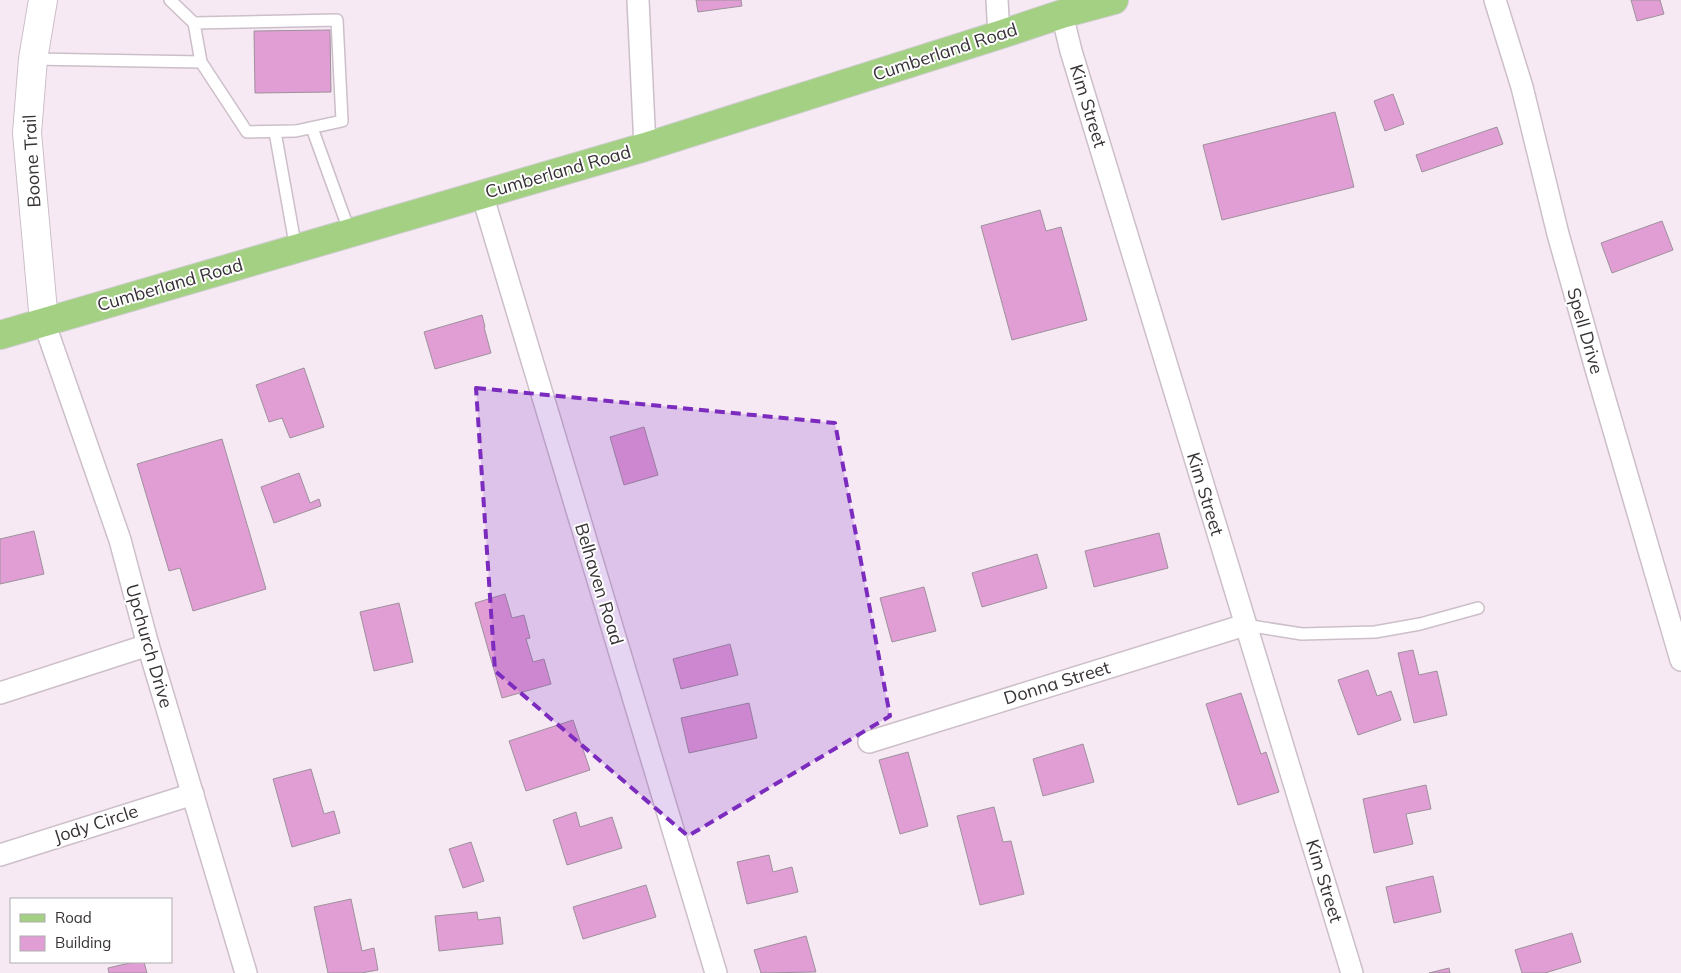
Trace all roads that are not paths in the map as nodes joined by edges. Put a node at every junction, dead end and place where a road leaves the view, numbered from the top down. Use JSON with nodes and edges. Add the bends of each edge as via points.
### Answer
{"nodes":[{"id":1,"x":43,"y":0,"type":"edge"},
{"id":2,"x":170,"y":0,"type":"edge"},
{"id":3,"x":638,"y":0,"type":"edge"},
{"id":4,"x":998,"y":0,"type":"edge"},
{"id":5,"x":1114,"y":0,"type":"edge"},
{"id":6,"x":1495,"y":0,"type":"edge"},
{"id":7,"x":1062,"y":14,"type":"junction"},
{"id":8,"x":194,"y":23,"type":"junction"},
{"id":9,"x":999,"y":35,"type":"junction"},
{"id":10,"x":33,"y":59,"type":"junction"},
{"id":11,"x":201,"y":62,"type":"junction"},
{"id":12,"x":312,"y":128,"type":"junction"},
{"id":13,"x":275,"y":132,"type":"junction"},
{"id":14,"x":645,"y":147,"type":"junction"},
{"id":15,"x":482,"y":194,"type":"junction"},
{"id":16,"x":350,"y":233,"type":"junction"},
{"id":17,"x":296,"y":248,"type":"junction"},
{"id":18,"x":44,"y":322,"type":"junction"},
{"id":19,"x":0,"y":335,"type":"edge"},
{"id":20,"x":1478,"y":608,"type":"dead end"},
{"id":21,"x":1245,"y":625,"type":"junction"},
{"id":22,"x":148,"y":645,"type":"junction"},
{"id":23,"x":1681,"y":660,"type":"edge"},
{"id":24,"x":0,"y":693,"type":"edge"},
{"id":25,"x":869,"y":742,"type":"dead end"},
{"id":26,"x":192,"y":794,"type":"junction"},
{"id":27,"x":0,"y":855,"type":"edge"},
{"id":28,"x":246,"y":973,"type":"edge"},
{"id":29,"x":716,"y":973,"type":"edge"},
{"id":30,"x":1352,"y":973,"type":"edge"}],
"edges":[{"from":1,"to":10,"type":"street","name":"Boone Trail"},
{"from":2,"to":8,"type":"lane"},
{"from":3,"to":14,"type":"street"},
{"from":4,"to":9,"type":"street"},
{"from":5,"to":7,"type":"main road","name":"Cumberland Road"},
{"from":6,"to":23,"type":"street","name":"Spell Drive","via":[[1522,86],[1558,234],[1596,369]]},
{"from":7,"to":9,"type":"main road","name":"Cumberland Road"},
{"from":7,"to":21,"type":"street","name":"Kim Street"},
{"from":8,"to":11,"type":"lane"},
{"from":8,"to":12,"type":"lane","via":[[336,20],[342,121]]},
{"from":9,"to":14,"type":"main road","name":"Cumberland Road"},
{"from":10,"to":11,"type":"lane"},
{"from":10,"to":18,"type":"street","name":"Boone Trail","via":[[28,133]]},
{"from":11,"to":13,"type":"lane","via":[[247,132]]},
{"from":12,"to":13,"type":"lane"},
{"from":12,"to":16,"type":"lane"},
{"from":13,"to":17,"type":"lane"},
{"from":14,"to":15,"type":"main road","name":"Cumberland Road"},
{"from":15,"to":16,"type":"main road","name":"Cumberland Road"},
{"from":15,"to":29,"type":"street","name":"Belhaven Road"},
{"from":16,"to":17,"type":"main road","name":"Cumberland Road"},
{"from":17,"to":18,"type":"main road","name":"Cumberland Road"},
{"from":18,"to":19,"type":"main road","name":"Cumberland Road"},
{"from":18,"to":22,"type":"street","name":"Upchurch Drive","via":[[120,540]]},
{"from":20,"to":21,"type":"lane","via":[[1375,632],[1302,634]]},
{"from":21,"to":25,"type":"street","name":"Donna Street"},
{"from":21,"to":30,"type":"street","name":"Kim Street"},
{"from":22,"to":24,"type":"street"},
{"from":22,"to":26,"type":"street","name":"Upchurch Drive"},
{"from":26,"to":27,"type":"street","name":"Jody Circle"},
{"from":26,"to":28,"type":"street","name":"Upchurch Drive"}]}
